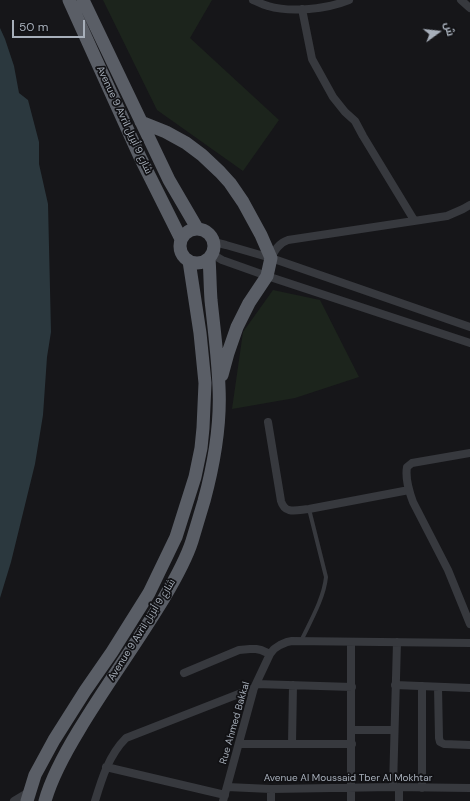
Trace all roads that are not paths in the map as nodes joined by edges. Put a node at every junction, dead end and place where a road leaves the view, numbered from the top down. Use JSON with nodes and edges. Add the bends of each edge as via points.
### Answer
{"nodes":[{"id":1,"x":69,"y":0,"type":"edge"},
{"id":2,"x":83,"y":0,"type":"edge"},
{"id":3,"x":349,"y":0,"type":"edge"},
{"id":4,"x":461,"y":0,"type":"edge"},
{"id":5,"x":258,"y":1,"type":"edge"},
{"id":6,"x":470,"y":8,"type":"edge"},
{"id":7,"x":302,"y":9,"type":"junction"},
{"id":8,"x":141,"y":122,"type":"junction"},
{"id":9,"x":470,"y":205,"type":"edge"},
{"id":10,"x":414,"y":220,"type":"junction"},
{"id":11,"x":197,"y":228,"type":"junction"},
{"id":12,"x":181,"y":239,"type":"junction"},
{"id":13,"x":212,"y":252,"type":"junction"},
{"id":14,"x":271,"y":258,"type":"junction"},
{"id":15,"x":189,"y":261,"type":"junction"},
{"id":16,"x":266,"y":276,"type":"junction"},
{"id":17,"x":470,"y":327,"type":"edge"},
{"id":18,"x":470,"y":344,"type":"edge"},
{"id":19,"x":219,"y":388,"type":"junction"},
{"id":20,"x":268,"y":422,"type":"dead end"},
{"id":21,"x":470,"y":453,"type":"edge"},
{"id":22,"x":409,"y":490,"type":"junction"},
{"id":23,"x":309,"y":509,"type":"junction"},
{"id":24,"x":470,"y":624,"type":"edge"},
{"id":25,"x":297,"y":641,"type":"junction"},
{"id":26,"x":352,"y":642,"type":"junction"},
{"id":27,"x":397,"y":642,"type":"junction"},
{"id":28,"x":470,"y":643,"type":"edge"},
{"id":29,"x":270,"y":654,"type":"junction"},
{"id":30,"x":184,"y":673,"type":"dead end"},
{"id":31,"x":293,"y":685,"type":"junction"},
{"id":32,"x":396,"y":685,"type":"junction"},
{"id":33,"x":255,"y":686,"type":"junction"},
{"id":34,"x":422,"y":686,"type":"junction"},
{"id":35,"x":352,"y":687,"type":"junction"},
{"id":36,"x":438,"y":687,"type":"junction"},
{"id":37,"x":470,"y":688,"type":"edge"},
{"id":38,"x":352,"y":730,"type":"junction"},
{"id":39,"x":394,"y":730,"type":"junction"},
{"id":40,"x":239,"y":744,"type":"junction"},
{"id":41,"x":292,"y":744,"type":"junction"},
{"id":42,"x":352,"y":744,"type":"junction"},
{"id":43,"x":470,"y":745,"type":"edge"},
{"id":44,"x":106,"y":766,"type":"junction"},
{"id":45,"x":396,"y":787,"type":"junction"},
{"id":46,"x":352,"y":788,"type":"junction"},
{"id":47,"x":422,"y":788,"type":"junction"},
{"id":48,"x":470,"y":788,"type":"edge"},
{"id":49,"x":271,"y":790,"type":"junction"},
{"id":50,"x":225,"y":794,"type":"edge"},
{"id":51,"x":28,"y":797,"type":"edge"},
{"id":52,"x":14,"y":801,"type":"edge"},
{"id":53,"x":45,"y":801,"type":"edge"},
{"id":54,"x":95,"y":801,"type":"edge"},
{"id":55,"x":271,"y":801,"type":"edge"},
{"id":56,"x":351,"y":801,"type":"edge"},
{"id":57,"x":399,"y":801,"type":"edge"}],
"edges":[{"from":1,"to":12,"type":"highway","name":"Avenue 9 Avril شارع 9 أبريل","via":[[140,157]]},
{"from":2,"to":8,"type":"highway","name":"Avenue 9 Avril شارع 9 أبريل"},
{"from":3,"to":7,"type":"street","via":[[329,6]]},
{"from":4,"to":6,"type":"street"},
{"from":5,"to":7,"type":"street","via":[[268,6]]},
{"from":7,"to":10,"type":"street","via":[[312,59],[334,97],[355,121]]},
{"from":8,"to":11,"type":"highway","name":"Avenue 9 Avril شارع 9 أبريل","via":[[169,180]]},
{"from":8,"to":14,"type":"highway","via":[[186,143],[220,172],[243,202]]},
{"from":9,"to":10,"type":"street","via":[[447,216]]},
{"from":10,"to":14,"type":"street","via":[[288,240],[274,251]]},
{"from":11,"to":12,"type":"highway","via":[[186,232]]},
{"from":11,"to":13,"type":"highway","name":"Avenue 9 Avril شارع 9 أبريل","via":[[208,232],[213,239]]},
{"from":12,"to":15,"type":"highway","name":"Avenue 9 Avril شارع 9 أبريل","via":[[180,251]]},
{"from":13,"to":14,"type":"street","via":[[226,245]]},
{"from":13,"to":15,"type":"highway","via":[[202,262]]},
{"from":13,"to":16,"type":"street","via":[[222,260]]},
{"from":13,"to":19,"type":"highway","name":"Avenue 9 Avril شارع 9 أبريل","via":[[211,300]]},
{"from":14,"to":16,"type":"highway"},
{"from":14,"to":17,"type":"street"},
{"from":15,"to":51,"type":"highway","name":"Avenue 9 Avril شارع 9 أبريل","via":[[205,383],[204,428],[195,477],[176,537],[148,593],[54,740]]},
{"from":16,"to":18,"type":"street"},
{"from":16,"to":19,"type":"highway","via":[[237,327]]},
{"from":19,"to":53,"type":"highway","name":"Avenue 9 Avril شارع 9 أبريل","via":[[215,451],[192,542],[164,598],[67,750]]},
{"from":20,"to":23,"type":"street","via":[[283,506],[289,510]]},
{"from":21,"to":22,"type":"street","via":[[408,465],[406,471]]},
{"from":22,"to":23,"type":"street"},
{"from":22,"to":24,"type":"street","via":[[448,570]]},
{"from":23,"to":25,"type":"lane","via":[[326,577],[322,596]]},
{"from":25,"to":26,"type":"street"},
{"from":25,"to":29,"type":"street","name":"Rue Ahmed Bakkal","via":[[280,645]]},
{"from":26,"to":27,"type":"street"},
{"from":26,"to":35,"type":"street"},
{"from":27,"to":28,"type":"street"},
{"from":27,"to":32,"type":"street"},
{"from":29,"to":30,"type":"street","via":[[256,649],[243,649]]},
{"from":29,"to":33,"type":"street","name":"Rue Ahmed Bakkal"},
{"from":31,"to":33,"type":"street"},
{"from":31,"to":35,"type":"street"},
{"from":31,"to":41,"type":"street"},
{"from":32,"to":34,"type":"street"},
{"from":32,"to":39,"type":"street"},
{"from":33,"to":40,"type":"street","name":"Rue Ahmed Bakkal"},
{"from":33,"to":44,"type":"street","via":[[126,738]]},
{"from":34,"to":36,"type":"street"},
{"from":34,"to":47,"type":"street"},
{"from":35,"to":38,"type":"street"},
{"from":36,"to":37,"type":"street"},
{"from":36,"to":43,"type":"street","via":[[440,742]]},
{"from":38,"to":39,"type":"street"},
{"from":38,"to":42,"type":"street"},
{"from":39,"to":45,"type":"street"},
{"from":40,"to":41,"type":"street"},
{"from":40,"to":50,"type":"street","name":"Rue Ahmed Bakkal"},
{"from":41,"to":42,"type":"street"},
{"from":42,"to":46,"type":"street"},
{"from":44,"to":50,"type":"street","name":"Avenue Al Moussaid Tber Al Mokhtar"},
{"from":44,"to":54,"type":"street"},
{"from":45,"to":46,"type":"street","name":"Avenue Al Moussaid Tber Al Mokhtar"},
{"from":45,"to":47,"type":"street","name":"Avenue Al Moussaid Tber Al Mokhtar"},
{"from":45,"to":57,"type":"street"},
{"from":46,"to":49,"type":"street","name":"Avenue Al Moussaid Tber Al Mokhtar"},
{"from":46,"to":56,"type":"street"},
{"from":47,"to":48,"type":"street","name":"Avenue Al Moussaid Tber Al Mokhtar"},
{"from":49,"to":50,"type":"street","name":"Avenue Al Moussaid Tber Al Mokhtar"},
{"from":49,"to":55,"type":"street"},
{"from":51,"to":52,"type":"street"}]}
